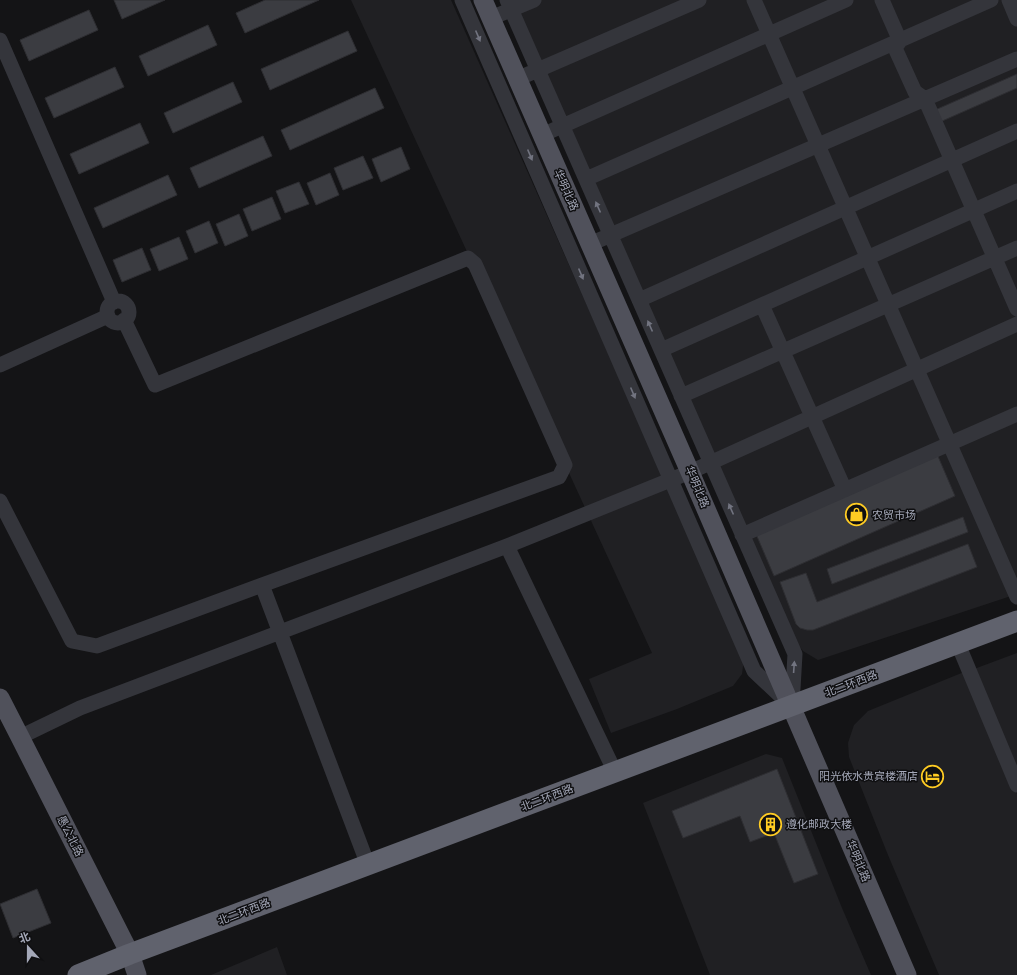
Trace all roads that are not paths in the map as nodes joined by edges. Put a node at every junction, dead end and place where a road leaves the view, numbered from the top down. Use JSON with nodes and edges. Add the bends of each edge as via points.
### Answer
{"nodes":[{"id":1,"x":462,"y":0,"type":"edge"},
{"id":2,"x":483,"y":0,"type":"edge"},
{"id":3,"x":534,"y":0,"type":"edge"},
{"id":4,"x":699,"y":0,"type":"edge"},
{"id":5,"x":754,"y":0,"type":"edge"},
{"id":6,"x":846,"y":0,"type":"edge"},
{"id":7,"x":882,"y":0,"type":"edge"},
{"id":8,"x":991,"y":0,"type":"edge"},
{"id":9,"x":1009,"y":0,"type":"edge"},
{"id":10,"x":509,"y":5,"type":"edge"},
{"id":11,"x":491,"y":18,"type":"junction"},
{"id":12,"x":1017,"y":19,"type":"edge"},
{"id":13,"x":769,"y":34,"type":"junction"},
{"id":14,"x":0,"y":40,"type":"edge"},
{"id":15,"x":900,"y":40,"type":"junction"},
{"id":16,"x":1017,"y":59,"type":"edge"},
{"id":17,"x":538,"y":70,"type":"junction"},
{"id":18,"x":518,"y":79,"type":"junction"},
{"id":19,"x":793,"y":88,"type":"junction"},
{"id":20,"x":925,"y":99,"type":"junction"},
{"id":21,"x":562,"y":125,"type":"junction"},
{"id":22,"x":1017,"y":131,"type":"edge"},
{"id":23,"x":542,"y":134,"type":"junction"},
{"id":24,"x":819,"y":146,"type":"junction"},
{"id":25,"x":952,"y":160,"type":"junction"},
{"id":26,"x":586,"y":179,"type":"junction"},
{"id":27,"x":1017,"y":191,"type":"edge"},
{"id":28,"x":846,"y":208,"type":"junction"},
{"id":29,"x":974,"y":210,"type":"junction"},
{"id":30,"x":611,"y":235,"type":"junction"},
{"id":31,"x":590,"y":244,"type":"junction"},
{"id":32,"x":1017,"y":248,"type":"edge"},
{"id":33,"x":868,"y":257,"type":"junction"},
{"id":34,"x":994,"y":258,"type":"junction"},
{"id":35,"x":639,"y":300,"type":"junction"},
{"id":36,"x":114,"y":302,"type":"junction"},
{"id":37,"x":762,"y":305,"type":"junction"},
{"id":38,"x":889,"y":305,"type":"junction"},
{"id":39,"x":1017,"y":309,"type":"edge"},
{"id":40,"x":108,"y":316,"type":"junction"},
{"id":41,"x":124,"y":320,"type":"junction"},
{"id":42,"x":1017,"y":324,"type":"edge"},
{"id":43,"x":661,"y":350,"type":"junction"},
{"id":44,"x":783,"y":352,"type":"junction"},
{"id":45,"x":0,"y":365,"type":"edge"},
{"id":46,"x":917,"y":369,"type":"junction"},
{"id":47,"x":681,"y":396,"type":"junction"},
{"id":48,"x":1017,"y":414,"type":"edge"},
{"id":49,"x":812,"y":417,"type":"junction"},
{"id":50,"x":950,"y":444,"type":"junction"},
{"id":51,"x":711,"y":462,"type":"junction"},
{"id":52,"x":690,"y":472,"type":"junction"},
{"id":53,"x":671,"y":480,"type":"junction"},
{"id":54,"x":845,"y":490,"type":"junction"},
{"id":55,"x":0,"y":501,"type":"edge"},
{"id":56,"x":742,"y":535,"type":"junction"},
{"id":57,"x":507,"y":546,"type":"junction"},
{"id":58,"x":262,"y":585,"type":"junction"},
{"id":59,"x":1017,"y":597,"type":"edge"},
{"id":60,"x":1017,"y":621,"type":"edge"},
{"id":61,"x":280,"y":631,"type":"junction"},
{"id":62,"x":958,"y":644,"type":"junction"},
{"id":63,"x":0,"y":698,"type":"edge"},
{"id":64,"x":792,"y":706,"type":"junction"},
{"id":65,"x":20,"y":737,"type":"junction"},
{"id":66,"x":615,"y":772,"type":"junction"},
{"id":67,"x":1017,"y":785,"type":"edge"},
{"id":68,"x":368,"y":865,"type":"junction"},
{"id":69,"x":130,"y":954,"type":"junction"},
{"id":70,"x":78,"y":975,"type":"edge"},
{"id":71,"x":137,"y":975,"type":"edge"},
{"id":72,"x":907,"y":975,"type":"edge"}],
"edges":[{"from":1,"to":53,"type":"street","one_way":true},
{"from":2,"to":11,"type":"main road","name":"华明北路"},
{"from":3,"to":10,"type":"street"},
{"from":4,"to":17,"type":"street"},
{"from":5,"to":13,"type":"street"},
{"from":6,"to":13,"type":"street"},
{"from":7,"to":15,"type":"street"},
{"from":8,"to":15,"type":"street"},
{"from":9,"to":12,"type":"street"},
{"from":10,"to":11,"type":"street"},
{"from":10,"to":17,"type":"street"},
{"from":11,"to":18,"type":"main road","name":"华明北路"},
{"from":13,"to":19,"type":"street"},
{"from":13,"to":21,"type":"street"},
{"from":14,"to":36,"type":"street"},
{"from":15,"to":19,"type":"street"},
{"from":15,"to":20,"type":"street","via":[[895,48],[915,92]]},
{"from":16,"to":20,"type":"street"},
{"from":17,"to":18,"type":"street"},
{"from":17,"to":21,"type":"street"},
{"from":18,"to":23,"type":"main road","name":"华明北路"},
{"from":19,"to":24,"type":"street"},
{"from":19,"to":26,"type":"street"},
{"from":20,"to":24,"type":"street"},
{"from":20,"to":25,"type":"street"},
{"from":21,"to":23,"type":"street"},
{"from":21,"to":26,"type":"street"},
{"from":22,"to":25,"type":"street"},
{"from":23,"to":31,"type":"main road","name":"华明北路"},
{"from":24,"to":28,"type":"street"},
{"from":24,"to":30,"type":"street"},
{"from":25,"to":28,"type":"street"},
{"from":25,"to":29,"type":"street"},
{"from":30,"to":26,"type":"street","one_way":true},
{"from":27,"to":29,"type":"street"},
{"from":28,"to":33,"type":"street"},
{"from":28,"to":35,"type":"street"},
{"from":29,"to":33,"type":"street"},
{"from":29,"to":34,"type":"street"},
{"from":30,"to":31,"type":"street"},
{"from":30,"to":35,"type":"street"},
{"from":31,"to":52,"type":"main road","name":"华明北路"},
{"from":32,"to":34,"type":"street"},
{"from":33,"to":37,"type":"street"},
{"from":33,"to":38,"type":"street"},
{"from":34,"to":38,"type":"street"},
{"from":34,"to":39,"type":"street"},
{"from":43,"to":35,"type":"street","one_way":true},
{"from":36,"to":40,"type":"street","via":[[107,309]]},
{"from":36,"to":41,"type":"street","via":[[124,303],[128,308],[128,315]]},
{"from":37,"to":43,"type":"street"},
{"from":37,"to":44,"type":"street"},
{"from":38,"to":44,"type":"street"},
{"from":38,"to":46,"type":"street"},
{"from":40,"to":41,"type":"street","via":[[115,322]]},
{"from":40,"to":45,"type":"street"},
{"from":41,"to":58,"type":"street","via":[[156,385],[468,258],[475,264],[565,465],[559,477]]},
{"from":42,"to":46,"type":"street"},
{"from":43,"to":47,"type":"street"},
{"from":44,"to":47,"type":"street"},
{"from":44,"to":49,"type":"street"},
{"from":46,"to":49,"type":"street"},
{"from":46,"to":50,"type":"street"},
{"from":47,"to":51,"type":"street"},
{"from":48,"to":50,"type":"street"},
{"from":49,"to":51,"type":"street"},
{"from":49,"to":54,"type":"street"},
{"from":50,"to":54,"type":"street"},
{"from":50,"to":59,"type":"street"},
{"from":51,"to":52,"type":"street"},
{"from":56,"to":51,"type":"street","one_way":true},
{"from":52,"to":53,"type":"street"},
{"from":52,"to":64,"type":"main road","name":"华明北路"},
{"from":53,"to":57,"type":"street"},
{"from":53,"to":64,"type":"street","via":[[754,671]]},
{"from":54,"to":56,"type":"street"},
{"from":55,"to":58,"type":"street","via":[[72,641],[97,646]]},
{"from":64,"to":56,"type":"street","one_way":true,"via":[[795,654]]},
{"from":57,"to":61,"type":"street"},
{"from":57,"to":66,"type":"street"},
{"from":58,"to":61,"type":"street"},
{"from":60,"to":62,"type":"highway","name":"北二环西路"},
{"from":61,"to":65,"type":"street","via":[[80,708]]},
{"from":61,"to":68,"type":"street"},
{"from":62,"to":64,"type":"highway","name":"北二环西路"},
{"from":62,"to":67,"type":"street"},
{"from":63,"to":65,"type":"main road","name":"愚公北路"},
{"from":64,"to":66,"type":"highway","name":"北二环西路"},
{"from":64,"to":72,"type":"main road","name":"华明北路"},
{"from":65,"to":69,"type":"main road","name":"愚公北路"},
{"from":66,"to":68,"type":"highway","name":"北二环西路"},
{"from":68,"to":69,"type":"highway","name":"北二环西路"},
{"from":69,"to":70,"type":"highway","name":"北二环西路"},
{"from":69,"to":71,"type":"main road","name":"愚公北路"}]}
